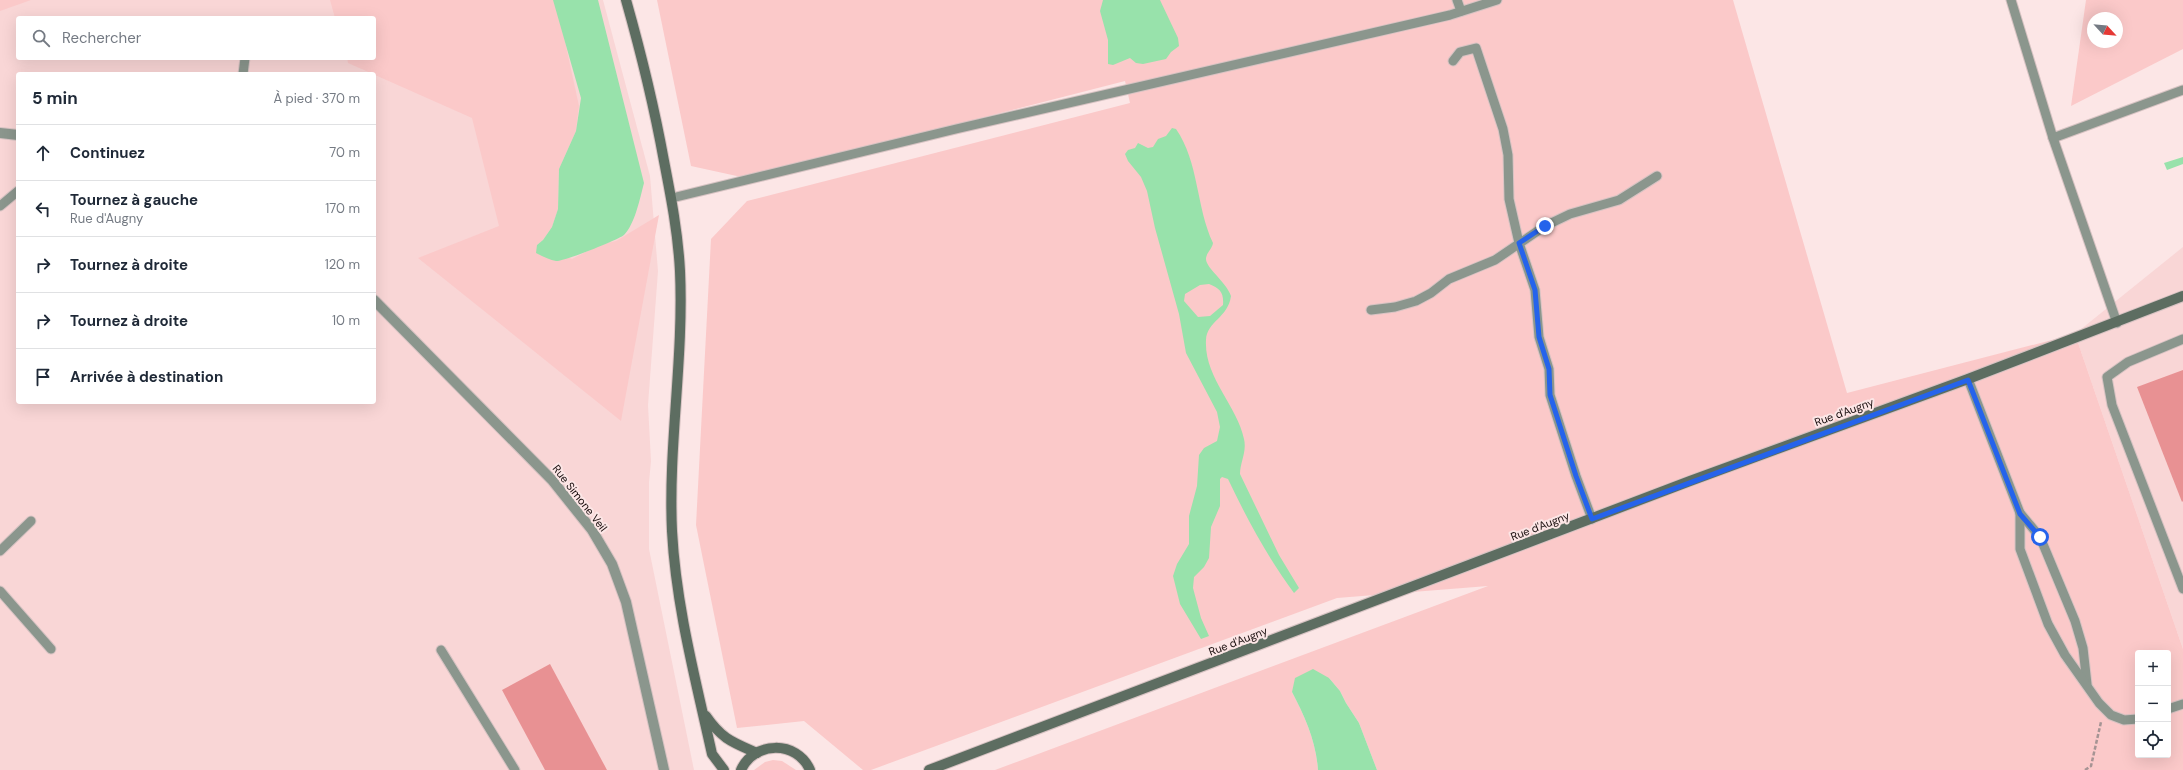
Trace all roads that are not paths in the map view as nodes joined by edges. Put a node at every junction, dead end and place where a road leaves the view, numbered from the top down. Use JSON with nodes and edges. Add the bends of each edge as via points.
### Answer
{"nodes":[{"id":1,"x":626,"y":0,"type":"edge"},
{"id":2,"x":1457,"y":0,"type":"edge"},
{"id":3,"x":1497,"y":0,"type":"edge"},
{"id":4,"x":2011,"y":0,"type":"edge"},
{"id":5,"x":1462,"y":11,"type":"junction"},
{"id":6,"x":245,"y":60,"type":"edge"},
{"id":7,"x":1453,"y":61,"type":"dead end"},
{"id":8,"x":243,"y":72,"type":"edge"},
{"id":9,"x":2183,"y":90,"type":"edge"},
{"id":10,"x":0,"y":133,"type":"edge"},
{"id":11,"x":16,"y":135,"type":"edge"},
{"id":12,"x":2053,"y":138,"type":"junction"},
{"id":13,"x":1657,"y":176,"type":"dead end"},
{"id":14,"x":16,"y":193,"type":"edge"},
{"id":15,"x":672,"y":198,"type":"junction"},
{"id":16,"x":0,"y":206,"type":"edge"},
{"id":17,"x":1519,"y":243,"type":"junction"},
{"id":18,"x":2183,"y":296,"type":"edge"},
{"id":19,"x":376,"y":302,"type":"edge"},
{"id":20,"x":1370,"y":310,"type":"dead end"},
{"id":21,"x":2116,"y":323,"type":"junction"},
{"id":22,"x":2183,"y":339,"type":"edge"},
{"id":23,"x":1968,"y":380,"type":"junction"},
{"id":24,"x":2020,"y":514,"type":"junction"},
{"id":25,"x":1592,"y":519,"type":"junction"},
{"id":26,"x":31,"y":521,"type":"dead end"},
{"id":27,"x":0,"y":551,"type":"edge"},
{"id":28,"x":2183,"y":589,"type":"edge"},
{"id":29,"x":0,"y":592,"type":"edge"},
{"id":30,"x":51,"y":649,"type":"dead end"},
{"id":31,"x":442,"y":650,"type":"dead end"},
{"id":32,"x":2087,"y":684,"type":"junction"},
{"id":33,"x":2183,"y":704,"type":"edge"},
{"id":34,"x":2171,"y":708,"type":"edge"},
{"id":35,"x":703,"y":713,"type":"junction"},
{"id":36,"x":2135,"y":719,"type":"edge"},
{"id":37,"x":757,"y":753,"type":"junction"},
{"id":38,"x":515,"y":770,"type":"edge"},
{"id":39,"x":664,"y":770,"type":"edge"},
{"id":40,"x":724,"y":770,"type":"edge"},
{"id":41,"x":741,"y":770,"type":"edge"},
{"id":42,"x":810,"y":770,"type":"edge"},
{"id":43,"x":929,"y":770,"type":"edge"}],
"edges":[{"from":1,"to":15,"type":"main road","via":[[645,68]]},
{"from":2,"to":5,"type":"lane"},
{"from":3,"to":5,"type":"lane"},
{"from":4,"to":12,"type":"lane"},
{"from":5,"to":15,"type":"lane"},
{"from":6,"to":8,"type":"lane"},
{"from":7,"to":17,"type":"lane","via":[[1460,52],[1476,48],[1503,129],[1508,155],[1510,198]]},
{"from":9,"to":12,"type":"lane"},
{"from":10,"to":11,"type":"street"},
{"from":12,"to":21,"type":"lane"},
{"from":13,"to":17,"type":"lane","via":[[1619,200],[1570,214]]},
{"from":14,"to":16,"type":"lane"},
{"from":15,"to":35,"type":"main road","via":[[680,270],[681,322],[672,532],[681,608]]},
{"from":17,"to":20,"type":"lane","via":[[1495,260],[1449,279],[1416,301]]},
{"from":17,"to":25,"type":"lane","via":[[1535,290],[1539,337],[1549,369],[1550,395]]},
{"from":18,"to":21,"type":"main road","name":"Rue d'Augny"},
{"from":19,"to":39,"type":"street","name":"Rue Simone Veil","via":[[552,480],[592,530],[612,564],[626,602]]},
{"from":21,"to":23,"type":"main road","name":"Rue d'Augny"},
{"from":22,"to":28,"type":"lane","via":[[2128,362],[2107,377],[2112,405]]},
{"from":23,"to":24,"type":"lane"},
{"from":23,"to":25,"type":"main road","name":"Rue d'Augny"},
{"from":24,"to":32,"type":"lane","via":[[2040,537],[2075,621],[2083,648]]},
{"from":24,"to":32,"type":"lane","via":[[2020,549],[2048,624],[2065,655]]},
{"from":25,"to":43,"type":"main road","name":"Rue d'Augny"},
{"from":26,"to":27,"type":"lane"},
{"from":29,"to":30,"type":"lane"},
{"from":31,"to":38,"type":"lane"},
{"from":32,"to":36,"type":"lane","via":[[2099,703],[2111,715],[2124,720]]},
{"from":33,"to":34,"type":"lane"},
{"from":35,"to":37,"type":"main road","via":[[717,732]]},
{"from":35,"to":40,"type":"main road","via":[[712,754]]},
{"from":37,"to":41,"type":"main road"},
{"from":37,"to":42,"type":"main road","via":[[775,747],[788,749],[799,755]]}]}
